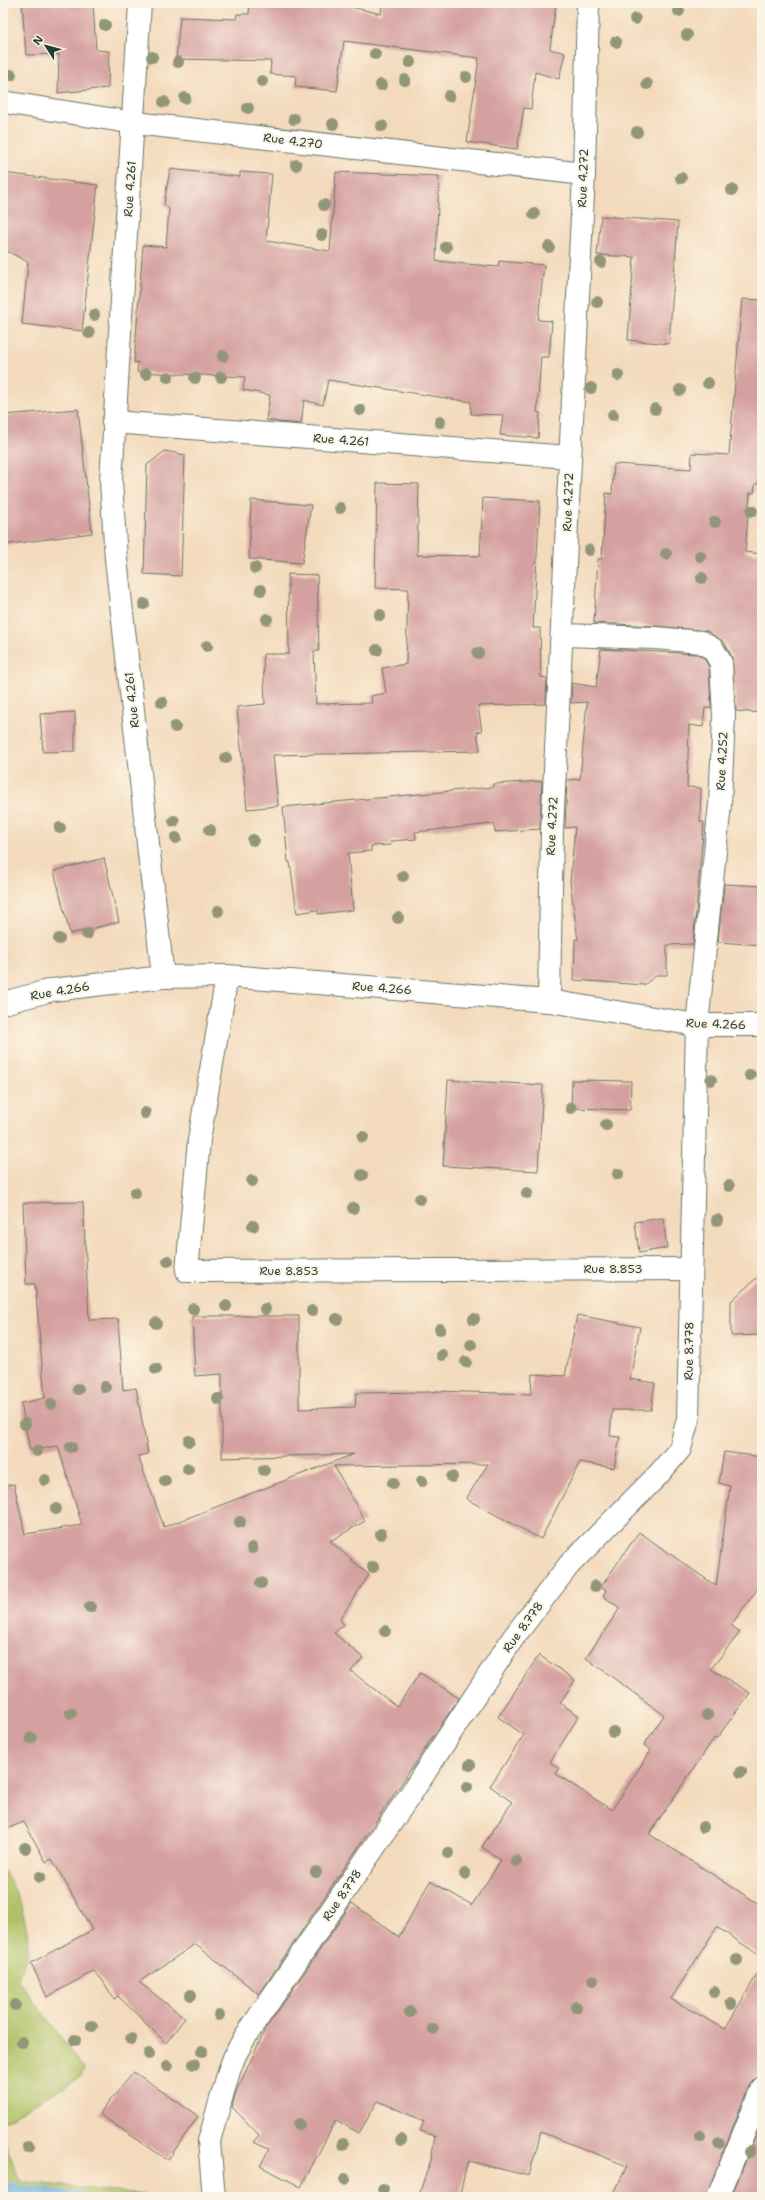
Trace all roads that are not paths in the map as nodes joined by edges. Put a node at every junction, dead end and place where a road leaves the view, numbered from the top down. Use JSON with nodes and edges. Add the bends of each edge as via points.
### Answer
{"nodes":[{"id":1,"x":140,"y":3,"type":"edge"},
{"id":2,"x":588,"y":3,"type":"edge"},
{"id":3,"x":3,"y":102,"type":"edge"},
{"id":4,"x":134,"y":122,"type":"junction"},
{"id":5,"x":584,"y":174,"type":"junction"},
{"id":6,"x":114,"y":422,"type":"junction"},
{"id":7,"x":569,"y":457,"type":"junction"},
{"id":8,"x":563,"y":635,"type":"junction"},
{"id":9,"x":163,"y":976,"type":"junction"},
{"id":10,"x":227,"y":976,"type":"junction"},
{"id":11,"x":548,"y":1001,"type":"junction"},
{"id":12,"x":3,"y":1003,"type":"edge"},
{"id":13,"x":762,"y":1024,"type":"edge"},
{"id":14,"x":697,"y":1025,"type":"junction"},
{"id":15,"x":690,"y":1269,"type":"junction"},
{"id":16,"x":762,"y":2088,"type":"edge"},
{"id":17,"x":214,"y":2197,"type":"edge"},
{"id":18,"x":718,"y":2197,"type":"edge"}],
"edges":[{"from":1,"to":4,"type":"street","name":"Rue 4.261"},
{"from":2,"to":5,"type":"street","name":"Rue 4.272"},
{"from":3,"to":4,"type":"street","name":"Rue 4.270"},
{"from":4,"to":5,"type":"street","name":"Rue 4.270"},
{"from":4,"to":6,"type":"street","name":"Rue 4.261"},
{"from":5,"to":7,"type":"street","name":"Rue 4.272"},
{"from":6,"to":7,"type":"street","name":"Rue 4.261"},
{"from":6,"to":9,"type":"street","name":"Rue 4.261","via":[[111,481],[116,559]]},
{"from":7,"to":8,"type":"street","name":"Rue 4.272"},
{"from":8,"to":11,"type":"street","name":"Rue 4.272","via":[[552,832]]},
{"from":8,"to":14,"type":"street","name":"Rue 4.252","via":[[702,642],[713,649],[721,663],[724,716],[720,804]]},
{"from":9,"to":10,"type":"street","name":"Rue 4.266"},
{"from":9,"to":12,"type":"street","name":"Rue 4.266","via":[[52,990]]},
{"from":10,"to":11,"type":"street","name":"Rue 4.266"},
{"from":10,"to":15,"type":"street","name":"Rue 8.853","via":[[199,1140],[187,1271]]},
{"from":11,"to":14,"type":"street","name":"Rue 4.266"},
{"from":13,"to":14,"type":"street","name":"Rue 4.266"},
{"from":14,"to":15,"type":"street","name":"Rue 8.778"},
{"from":15,"to":17,"type":"street","name":"Rue 8.778","via":[[688,1419],[680,1449],[658,1475],[569,1565],[513,1638],[412,1792],[245,2037],[231,2066],[209,2141]]},
{"from":16,"to":18,"type":"street"}]}
